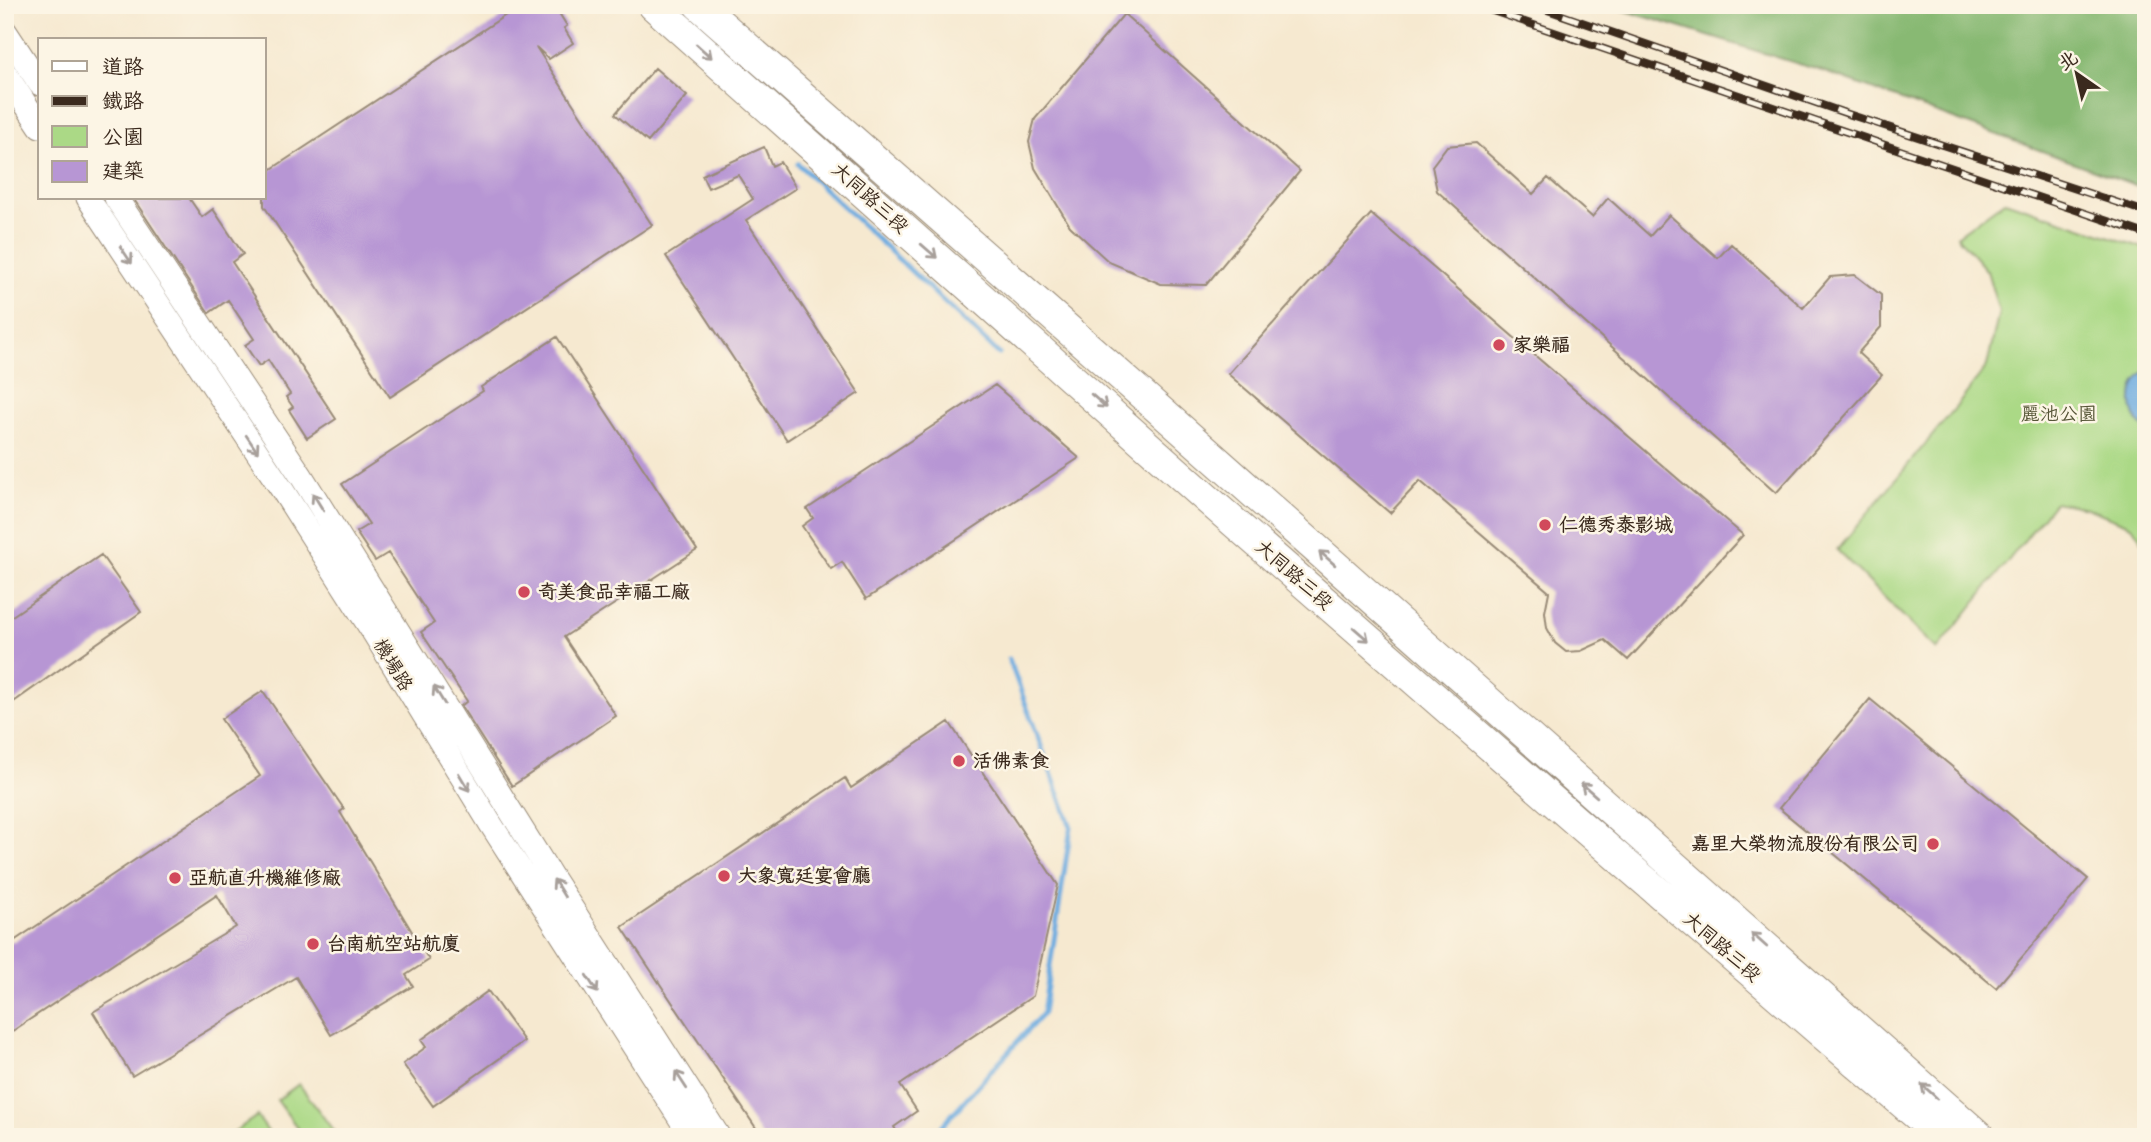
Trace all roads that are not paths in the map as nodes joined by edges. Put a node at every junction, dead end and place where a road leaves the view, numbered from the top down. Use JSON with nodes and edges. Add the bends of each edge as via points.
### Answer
{"nodes":[{"id":1,"x":653,"y":5,"type":"edge"},
{"id":2,"x":699,"y":5,"type":"edge"},
{"id":3,"x":5,"y":31,"type":"edge"},
{"id":4,"x":5,"y":73,"type":"edge"},
{"id":5,"x":38,"y":81,"type":"edge"},
{"id":6,"x":38,"y":123,"type":"edge"},
{"id":7,"x":89,"y":200,"type":"edge"},
{"id":8,"x":117,"y":200,"type":"edge"},
{"id":9,"x":692,"y":1137,"type":"edge"},
{"id":10,"x":719,"y":1137,"type":"edge"},
{"id":11,"x":1941,"y":1137,"type":"edge"},
{"id":12,"x":1980,"y":1137,"type":"edge"}],
"edges":[{"from":1,"to":11,"type":"main road","name":"大同路三段","one_way":true,"via":[[1205,496]]},
{"from":12,"to":2,"type":"main road","name":"大同路三段","one_way":true},
{"from":3,"to":5,"type":"street"},
{"from":4,"to":6,"type":"street"},
{"from":7,"to":9,"type":"street","name":"機場路","one_way":true,"via":[[290,502]]},
{"from":10,"to":8,"type":"street","name":"機場路","one_way":true,"via":[[302,477]]}]}
